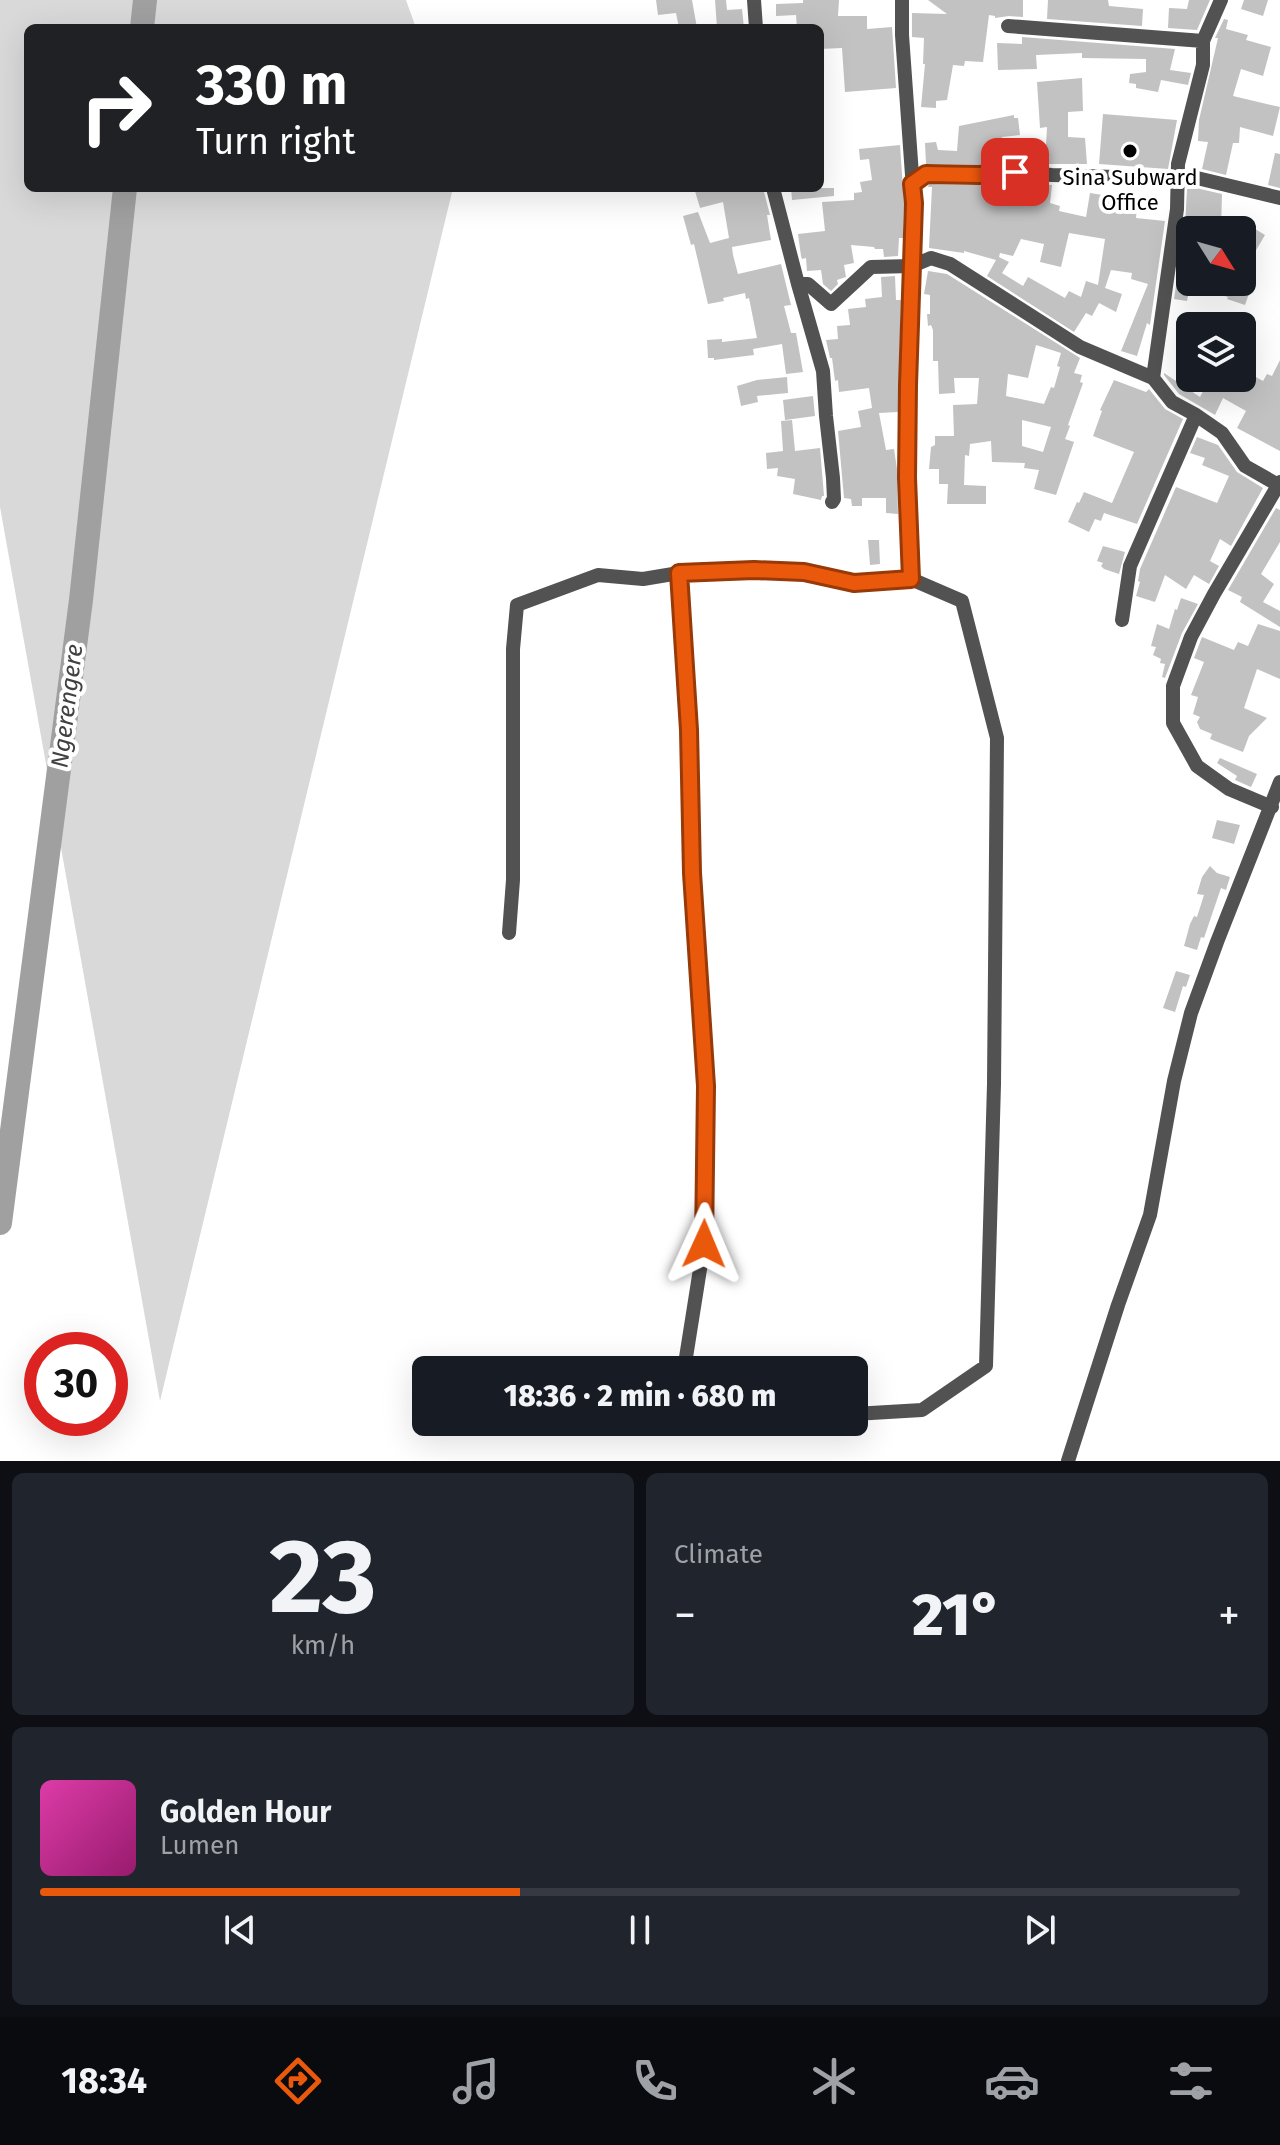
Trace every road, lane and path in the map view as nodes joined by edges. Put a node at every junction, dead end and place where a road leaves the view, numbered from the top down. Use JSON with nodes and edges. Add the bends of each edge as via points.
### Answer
{"nodes":[{"id":1,"x":754,"y":0,"type":"edge"},
{"id":2,"x":902,"y":0,"type":"edge"},
{"id":3,"x":1221,"y":0,"type":"edge"},
{"id":4,"x":756,"y":24,"type":"edge"},
{"id":5,"x":1008,"y":26,"type":"dead end"},
{"id":6,"x":1203,"y":41,"type":"junction"},
{"id":7,"x":1179,"y":179,"type":"junction"},
{"id":8,"x":912,"y":184,"type":"junction"},
{"id":9,"x":774,"y":192,"type":"edge"},
{"id":10,"x":1280,"y":198,"type":"edge"},
{"id":11,"x":912,"y":266,"type":"junction"},
{"id":12,"x":798,"y":284,"type":"junction"},
{"id":13,"x":1153,"y":378,"type":"junction"},
{"id":14,"x":1196,"y":415,"type":"junction"},
{"id":15,"x":1279,"y":484,"type":"edge"},
{"id":16,"x":832,"y":502,"type":"dead end"},
{"id":17,"x":679,"y":573,"type":"junction"},
{"id":18,"x":911,"y":579,"type":"junction"},
{"id":19,"x":1122,"y":620,"type":"dead end"},
{"id":20,"x":1280,"y":782,"type":"edge"},
{"id":21,"x":1272,"y":807,"type":"junction"},
{"id":22,"x":509,"y":933,"type":"dead end"},
{"id":23,"x":686,"y":1356,"type":"edge"},
{"id":24,"x":868,"y":1413,"type":"edge"},
{"id":25,"x":1068,"y":1461,"type":"edge"}],
"edges":[{"from":1,"to":4,"type":"street"},
{"from":2,"to":8,"type":"street"},
{"from":3,"to":6,"type":"street"},
{"from":5,"to":6,"type":"street"},
{"from":6,"to":7,"type":"street","via":[[1203,65],[1178,164]]},
{"from":7,"to":8,"type":"street","via":[[1015,172],[926,174]]},
{"from":7,"to":10,"type":"street","via":[[1197,178]]},
{"from":7,"to":13,"type":"street"},
{"from":8,"to":11,"type":"street"},
{"from":9,"to":12,"type":"street"},
{"from":11,"to":12,"type":"street","via":[[871,267],[831,304],[808,284]]},
{"from":11,"to":13,"type":"street","via":[[931,258],[950,264],[1080,347]]},
{"from":11,"to":18,"type":"street","via":[[907,463]]},
{"from":12,"to":16,"type":"street","via":[[823,371]]},
{"from":13,"to":14,"type":"street","via":[[1172,402]]},
{"from":14,"to":15,"type":"street","via":[[1222,433],[1245,466]]},
{"from":14,"to":19,"type":"street","via":[[1130,566]]},
{"from":15,"to":21,"type":"street","via":[[1191,637],[1173,686],[1173,723],[1197,766],[1229,789]]},
{"from":17,"to":18,"type":"street","via":[[804,572],[854,583]]},
{"from":17,"to":22,"type":"street","via":[[643,579],[598,575],[517,605]]},
{"from":17,"to":23,"type":"street","via":[[706,1086],[704,1244]]},
{"from":18,"to":24,"type":"street","via":[[962,601],[997,738],[986,1366],[922,1410]]},
{"from":20,"to":21,"type":"street"},
{"from":21,"to":25,"type":"street","via":[[1191,1013],[1150,1215]]}]}
